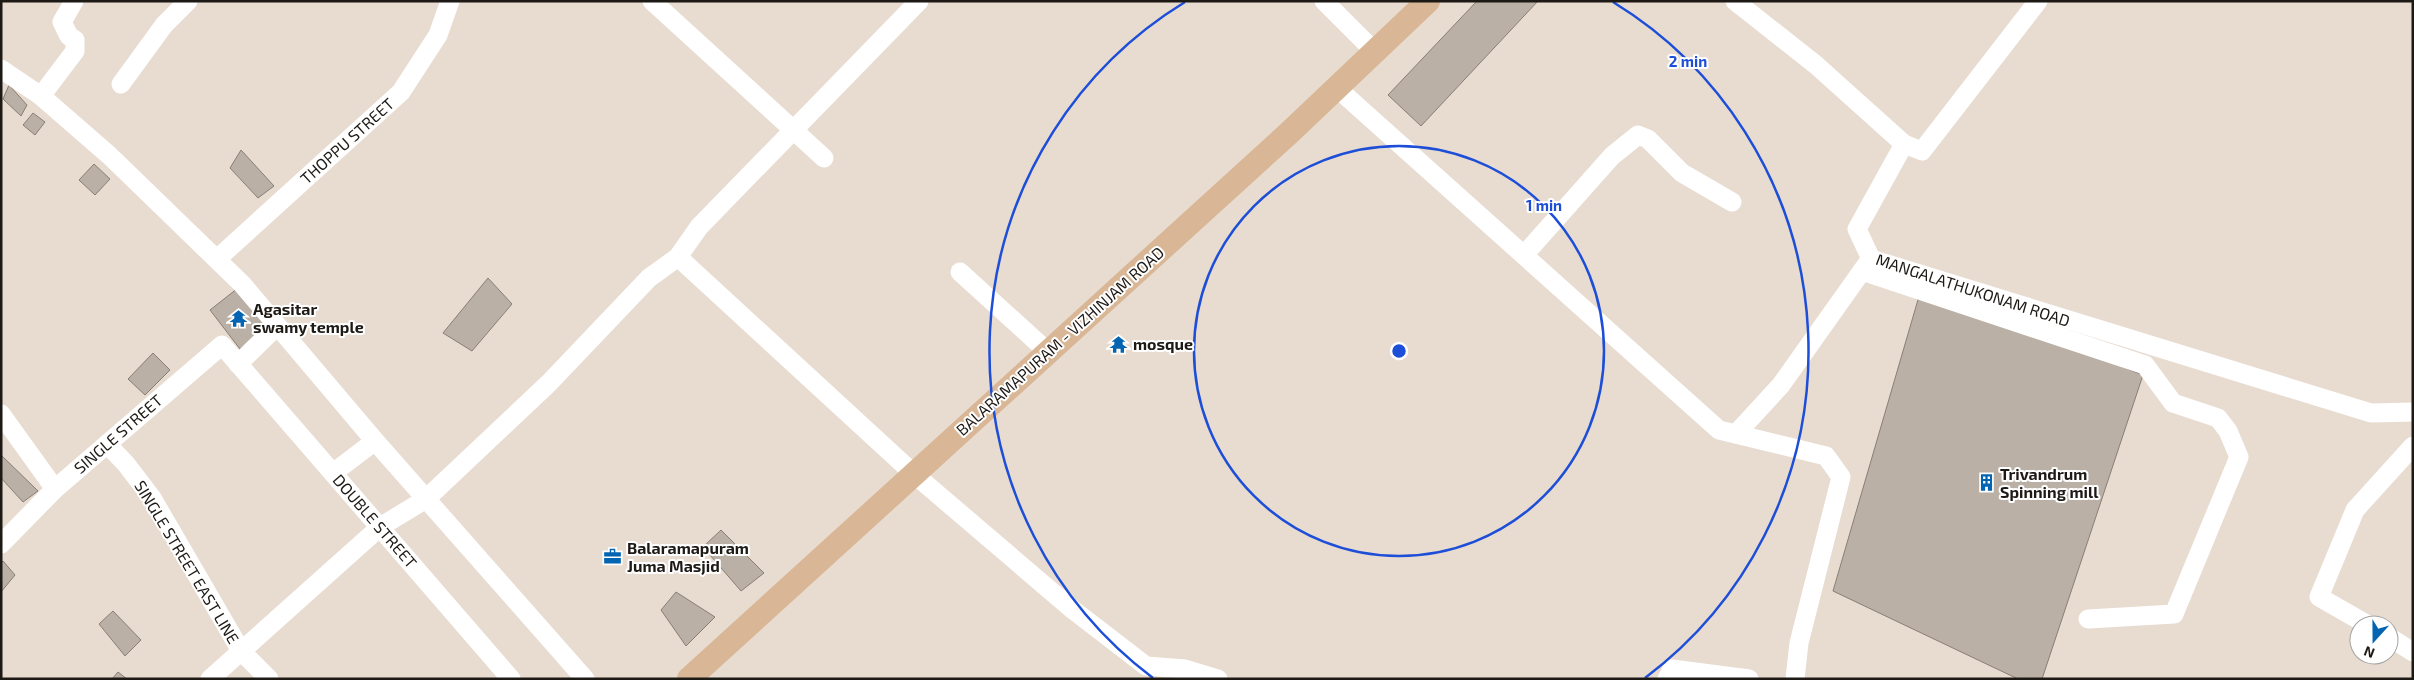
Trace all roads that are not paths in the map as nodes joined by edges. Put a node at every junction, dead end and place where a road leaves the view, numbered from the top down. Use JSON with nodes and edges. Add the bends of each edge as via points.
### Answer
{"nodes":[{"id":1,"x":74,"y":1,"type":"edge"},
{"id":2,"x":188,"y":1,"type":"edge"},
{"id":3,"x":450,"y":1,"type":"edge"},
{"id":4,"x":652,"y":1,"type":"edge"},
{"id":5,"x":919,"y":1,"type":"edge"},
{"id":6,"x":1324,"y":1,"type":"edge"},
{"id":7,"x":1428,"y":1,"type":"edge"},
{"id":8,"x":1735,"y":1,"type":"edge"},
{"id":9,"x":2038,"y":1,"type":"edge"},
{"id":10,"x":1375,"y":52,"type":"junction"},
{"id":11,"x":1,"y":69,"type":"edge"},
{"id":12,"x":120,"y":84,"type":"dead end"},
{"id":13,"x":1337,"y":88,"type":"junction"},
{"id":14,"x":41,"y":96,"type":"junction"},
{"id":15,"x":793,"y":130,"type":"junction"},
{"id":16,"x":1904,"y":144,"type":"junction"},
{"id":17,"x":824,"y":158,"type":"dead end"},
{"id":18,"x":1732,"y":202,"type":"dead end"},
{"id":19,"x":1524,"y":255,"type":"junction"},
{"id":20,"x":678,"y":257,"type":"junction"},
{"id":21,"x":217,"y":259,"type":"junction"},
{"id":22,"x":1867,"y":265,"type":"junction"},
{"id":23,"x":960,"y":272,"type":"dead end"},
{"id":24,"x":277,"y":326,"type":"junction"},
{"id":25,"x":1048,"y":352,"type":"junction"},
{"id":26,"x":238,"y":364,"type":"junction"},
{"id":27,"x":2413,"y":412,"type":"edge"},
{"id":28,"x":1,"y":414,"type":"edge"},
{"id":29,"x":1736,"y":434,"type":"junction"},
{"id":30,"x":375,"y":441,"type":"junction"},
{"id":31,"x":107,"y":444,"type":"junction"},
{"id":32,"x":2413,"y":446,"type":"edge"},
{"id":33,"x":333,"y":473,"type":"junction"},
{"id":34,"x":914,"y":474,"type":"junction"},
{"id":35,"x":55,"y":489,"type":"junction"},
{"id":36,"x":426,"y":499,"type":"junction"},
{"id":37,"x":380,"y":527,"type":"junction"},
{"id":38,"x":1,"y":544,"type":"edge"},
{"id":39,"x":2350,"y":615,"type":"edge"},
{"id":40,"x":2088,"y":619,"type":"dead end"},
{"id":41,"x":2399,"y":643,"type":"edge"},
{"id":42,"x":241,"y":651,"type":"junction"},
{"id":43,"x":2413,"y":652,"type":"edge"},
{"id":44,"x":577,"y":676,"type":"edge"},
{"id":45,"x":210,"y":679,"type":"edge"},
{"id":46,"x":269,"y":679,"type":"edge"},
{"id":47,"x":511,"y":679,"type":"edge"},
{"id":48,"x":689,"y":679,"type":"edge"},
{"id":49,"x":1218,"y":679,"type":"edge"},
{"id":50,"x":1667,"y":679,"type":"edge"},
{"id":51,"x":1749,"y":679,"type":"edge"},
{"id":52,"x":1794,"y":679,"type":"edge"}],
"edges":[{"from":1,"to":14,"type":"street","via":[[62,22],[69,36],[75,40],[75,51]]},
{"from":2,"to":12,"type":"street","via":[[164,25]]},
{"from":3,"to":21,"type":"street","name":"THOPPU STREET","via":[[438,34],[401,92]]},
{"from":4,"to":15,"type":"street"},
{"from":5,"to":15,"type":"street"},
{"from":6,"to":10,"type":"street"},
{"from":7,"to":10,"type":"main road","name":"BALARAMAPURAM - VIZHINJAM ROAD"},
{"from":8,"to":16,"type":"street","via":[[1816,65]]},
{"from":9,"to":16,"type":"street","via":[[1922,151]]},
{"from":10,"to":13,"type":"main road","name":"BALARAMAPURAM - VIZHINJAM ROAD"},
{"from":11,"to":14,"type":"street"},
{"from":13,"to":19,"type":"street"},
{"from":13,"to":25,"type":"main road","name":"BALARAMAPURAM - VIZHINJAM ROAD"},
{"from":14,"to":21,"type":"street","via":[[110,156]]},
{"from":15,"to":17,"type":"street"},
{"from":15,"to":20,"type":"street","via":[[699,227]]},
{"from":16,"to":22,"type":"street","name":"MANGALATHUKONAM ROAD","via":[[1857,229]]},
{"from":18,"to":19,"type":"street","via":[[1682,173],[1648,139],[1638,135],[1612,156]]},
{"from":19,"to":29,"type":"street","via":[[1719,430]]},
{"from":20,"to":34,"type":"street"},
{"from":20,"to":36,"type":"street","via":[[649,278],[549,383]]},
{"from":21,"to":24,"type":"street"},
{"from":22,"to":27,"type":"street","name":"MANGALATHUKONAM ROAD","via":[[2371,414]]},
{"from":22,"to":29,"type":"street","via":[[1781,385]]},
{"from":22,"to":40,"type":"street","via":[[2146,365],[2173,403],[2218,418],[2228,431],[2239,457],[2174,614]]},
{"from":23,"to":25,"type":"street"},
{"from":24,"to":26,"type":"street"},
{"from":24,"to":30,"type":"street"},
{"from":25,"to":34,"type":"main road","name":"BALARAMAPURAM - VIZHINJAM ROAD"},
{"from":26,"to":31,"type":"street","name":"SINGLE STREET","via":[[222,345]]},
{"from":26,"to":33,"type":"street","name":"DOUBLE STREET"},
{"from":28,"to":35,"type":"street"},
{"from":29,"to":52,"type":"street","via":[[1826,456],[1841,477],[1799,643]]},
{"from":30,"to":33,"type":"street"},
{"from":30,"to":36,"type":"street"},
{"from":31,"to":35,"type":"street","name":"SINGLE STREET"},
{"from":31,"to":42,"type":"street","name":"SINGLE STREET EAST LINE","via":[[152,498]]},
{"from":32,"to":39,"type":"street","via":[[2355,510],[2319,597]]},
{"from":33,"to":37,"type":"street","name":"DOUBLE STREET"},
{"from":34,"to":48,"type":"main road","name":"BALARAMAPURAM - VIZHINJAM ROAD"},
{"from":34,"to":49,"type":"street","via":[[1072,609],[1146,666],[1185,669]]},
{"from":35,"to":38,"type":"street","name":"SINGLE STREET"},
{"from":36,"to":37,"type":"street"},
{"from":36,"to":44,"type":"street"},
{"from":37,"to":42,"type":"street"},
{"from":37,"to":47,"type":"street","name":"DOUBLE STREET"},
{"from":41,"to":43,"type":"street"},
{"from":42,"to":45,"type":"street"},
{"from":42,"to":46,"type":"street","name":"SINGLE STREET EAST LINE"},
{"from":50,"to":51,"type":"street","via":[[1672,669]]}]}
